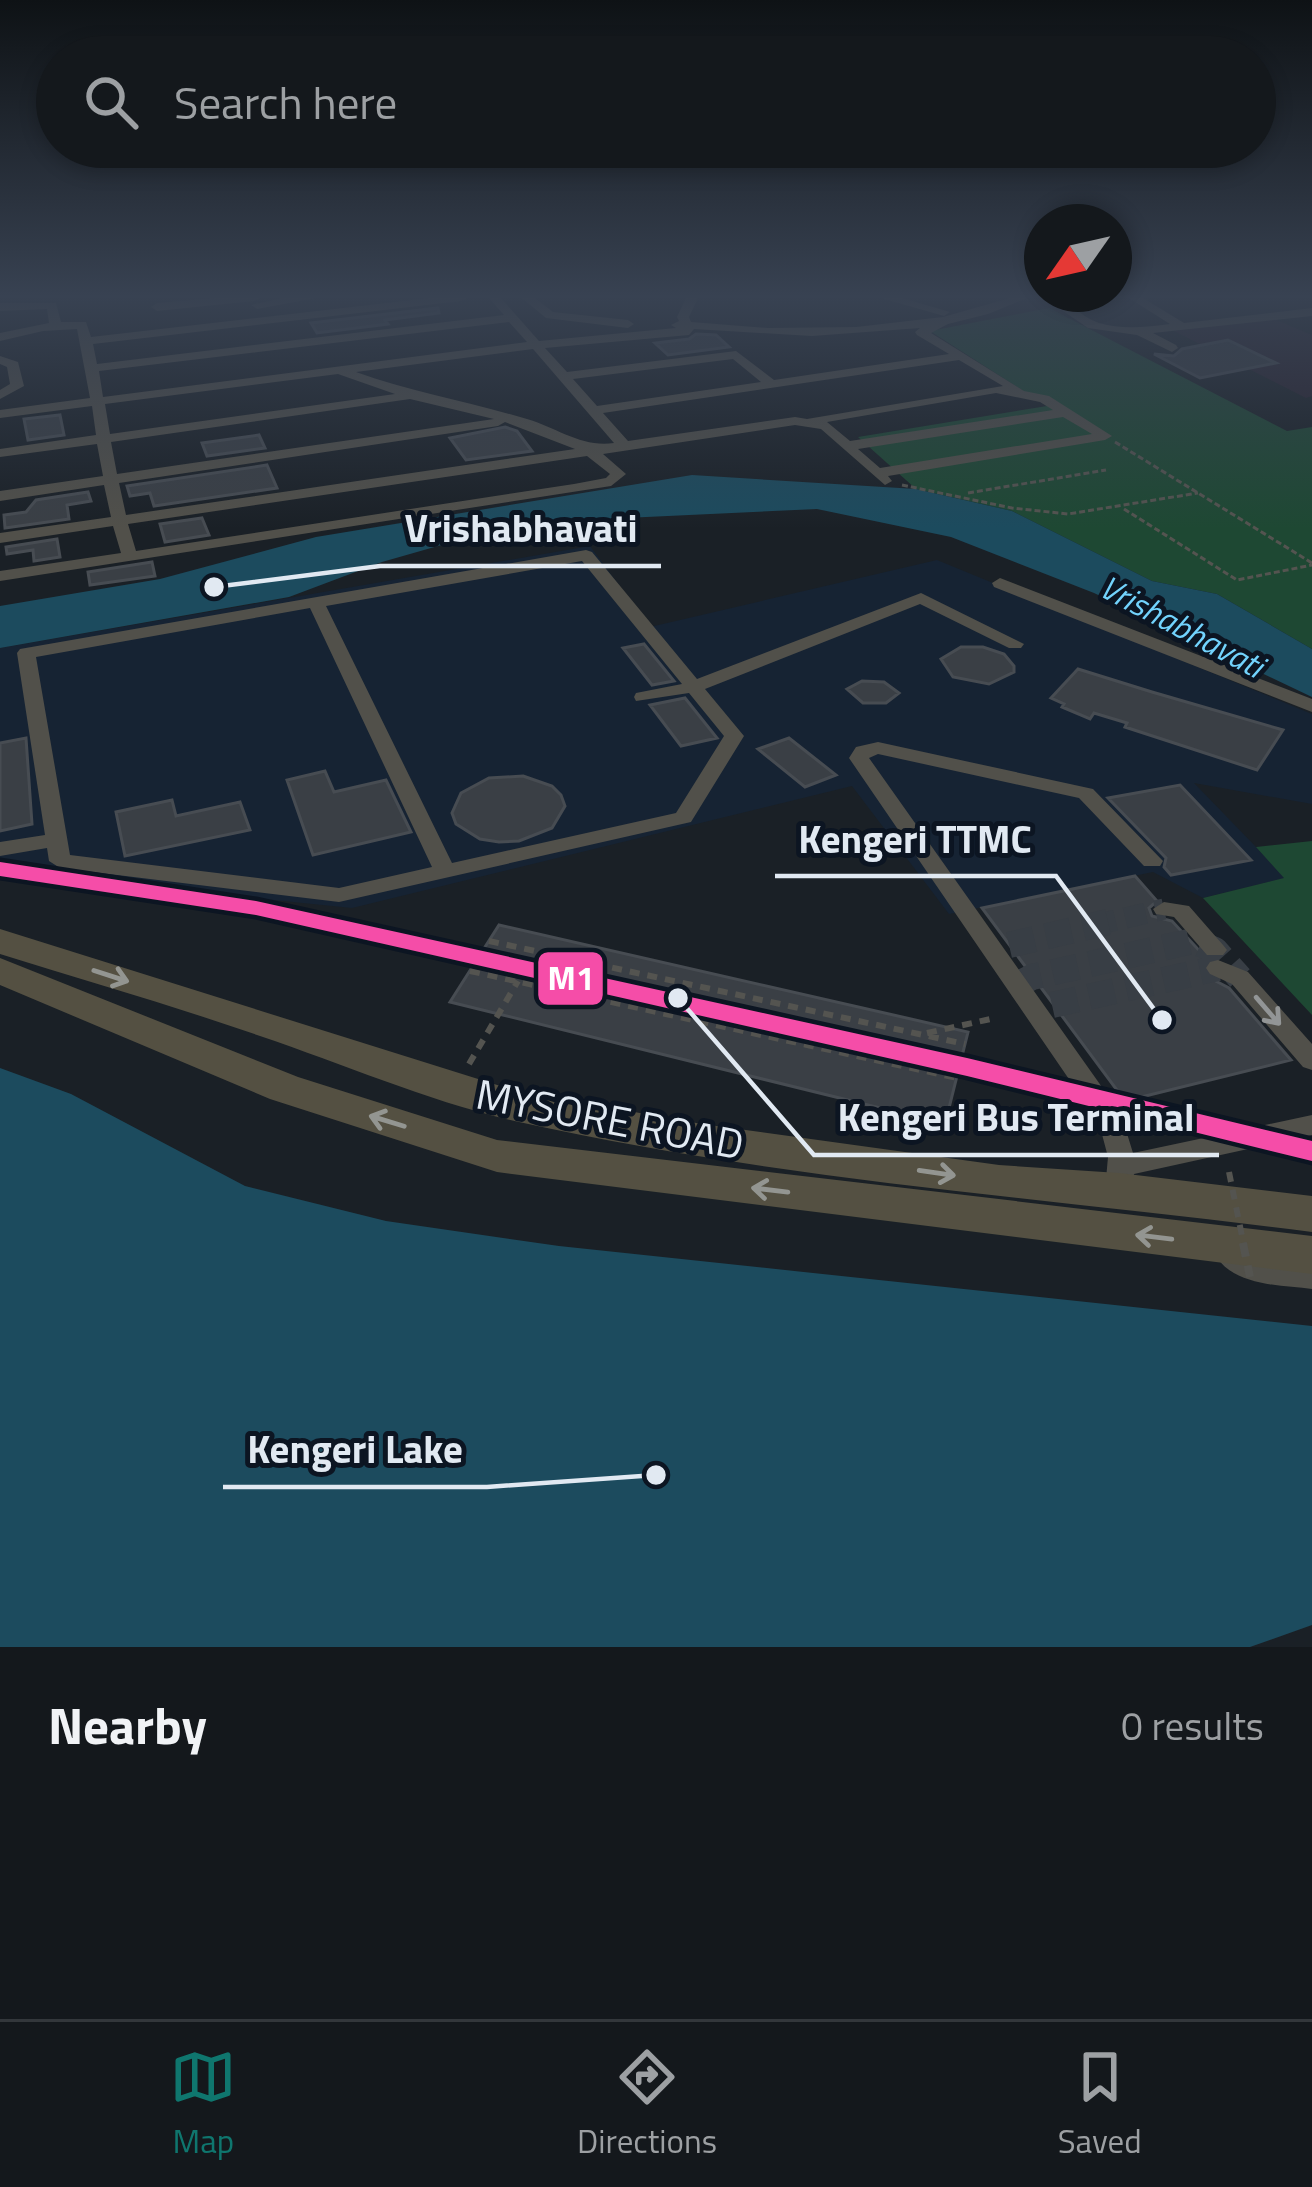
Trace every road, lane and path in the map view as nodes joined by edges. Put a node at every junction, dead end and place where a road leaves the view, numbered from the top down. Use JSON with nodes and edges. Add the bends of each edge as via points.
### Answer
{"nodes":[{"id":1,"x":93,"y":375,"type":"edge"},
{"id":2,"x":301,"y":375,"type":"edge"},
{"id":3,"x":353,"y":375,"type":"edge"},
{"id":4,"x":570,"y":375,"type":"edge"},
{"id":5,"x":759,"y":375,"type":"edge"},
{"id":6,"x":837,"y":375,"type":"edge"},
{"id":7,"x":993,"y":375,"type":"edge"},
{"id":8,"x":561,"y":376,"type":"joint"},
{"id":9,"x":771,"y":385,"type":"junction"},
{"id":10,"x":1024,"y":393,"type":"junction"},
{"id":11,"x":412,"y":396,"type":"junction"},
{"id":12,"x":98,"y":401,"type":"junction"},
{"id":13,"x":592,"y":411,"type":"junction"},
{"id":14,"x":1066,"y":412,"type":"junction"},
{"id":15,"x":0,"y":414,"type":"edge"},
{"id":16,"x":514,"y":420,"type":"junction"},
{"id":17,"x":812,"y":421,"type":"junction"},
{"id":18,"x":1105,"y":436,"type":"junction"},
{"id":19,"x":105,"y":438,"type":"junction"},
{"id":20,"x":848,"y":446,"type":"junction"},
{"id":21,"x":626,"y":448,"type":"junction"},
{"id":22,"x":596,"y":452,"type":"junction"},
{"id":23,"x":0,"y":453,"type":"edge"},
{"id":24,"x":1106,"y":470,"type":"dead end"},
{"id":25,"x":881,"y":477,"type":"junction"},
{"id":26,"x":114,"y":479,"type":"junction"},
{"id":27,"x":1198,"y":493,"type":"junction"},
{"id":28,"x":962,"y":494,"type":"junction"},
{"id":29,"x":0,"y":496,"type":"edge"},
{"id":30,"x":1123,"y":508,"type":"junction"},
{"id":31,"x":117,"y":518,"type":"junction"},
{"id":32,"x":0,"y":538,"type":"edge"},
{"id":33,"x":130,"y":556,"type":"junction"},
{"id":34,"x":1312,"y":564,"type":"edge"},
{"id":35,"x":0,"y":576,"type":"edge"},
{"id":36,"x":1000,"y":583,"type":"dead end"},
{"id":37,"x":316,"y":602,"type":"junction"},
{"id":38,"x":1015,"y":644,"type":"dead end"},
{"id":39,"x":694,"y":687,"type":"junction"},
{"id":40,"x":643,"y":697,"type":"dead end"},
{"id":41,"x":1312,"y":706,"type":"edge"},
{"id":42,"x":53,"y":840,"type":"junction"},
{"id":43,"x":0,"y":849,"type":"edge"},
{"id":44,"x":1152,"y":861,"type":"dead end"},
{"id":45,"x":445,"y":871,"type":"junction"},
{"id":46,"x":1164,"y":908,"type":"dead end"},
{"id":47,"x":0,"y":940,"type":"edge"},
{"id":48,"x":488,"y":941,"type":"dead end"},
{"id":49,"x":470,"y":970,"type":"dead end"},
{"id":50,"x":0,"y":971,"type":"edge"},
{"id":51,"x":518,"y":981,"type":"junction"},
{"id":52,"x":995,"y":1018,"type":"dead end"},
{"id":53,"x":922,"y":1034,"type":"junction"},
{"id":54,"x":965,"y":1044,"type":"dead end"},
{"id":55,"x":1312,"y":1061,"type":"edge"},
{"id":56,"x":957,"y":1078,"type":"dead end"},
{"id":57,"x":454,"y":1088,"type":"junction"},
{"id":58,"x":1312,"y":1125,"type":"edge"},
{"id":59,"x":1228,"y":1172,"type":"dead end"},
{"id":60,"x":1119,"y":1179,"type":"junction"},
{"id":61,"x":1312,"y":1214,"type":"edge"},
{"id":62,"x":1215,"y":1244,"type":"junction"},
{"id":63,"x":1312,"y":1255,"type":"edge"},
{"id":64,"x":1250,"y":1277,"type":"dead end"},
{"id":65,"x":1312,"y":1277,"type":"edge"}],
"edges":[{"from":1,"to":12,"type":"street"},
{"from":2,"to":12,"type":"street"},
{"from":3,"to":11,"type":"street"},
{"from":4,"to":8,"type":"street"},
{"from":5,"to":9,"type":"street"},
{"from":6,"to":9,"type":"street"},
{"from":7,"to":10,"type":"street"},
{"from":8,"to":13,"type":"street"},
{"from":9,"to":13,"type":"street"},
{"from":10,"to":14,"type":"street"},
{"from":10,"to":17,"type":"street","via":[[996,389]]},
{"from":11,"to":16,"type":"street"},
{"from":11,"to":19,"type":"street"},
{"from":12,"to":15,"type":"street"},
{"from":12,"to":19,"type":"street"},
{"from":13,"to":21,"type":"street"},
{"from":14,"to":18,"type":"street"},
{"from":14,"to":20,"type":"street"},
{"from":16,"to":22,"type":"street"},
{"from":16,"to":26,"type":"street"},
{"from":17,"to":20,"type":"street"},
{"from":17,"to":21,"type":"street"},
{"from":18,"to":25,"type":"street"},
{"from":18,"to":27,"type":"path"},
{"from":19,"to":23,"type":"street"},
{"from":19,"to":26,"type":"street"},
{"from":20,"to":25,"type":"street"},
{"from":21,"to":22,"type":"street"},
{"from":22,"to":31,"type":"street"},
{"from":22,"to":33,"type":"street","via":[[619,474],[611,482]]},
{"from":24,"to":28,"type":"path"},
{"from":25,"to":28,"type":"path"},
{"from":26,"to":29,"type":"street"},
{"from":26,"to":31,"type":"street"},
{"from":27,"to":30,"type":"path"},
{"from":27,"to":34,"type":"path"},
{"from":28,"to":30,"type":"path","via":[[1049,513]]},
{"from":30,"to":34,"type":"path","via":[[1237,580]]},
{"from":31,"to":32,"type":"street"},
{"from":31,"to":33,"type":"street"},
{"from":33,"to":35,"type":"street"},
{"from":36,"to":41,"type":"street"},
{"from":37,"to":39,"type":"street","via":[[586,555]]},
{"from":37,"to":42,"type":"street","via":[[26,653]]},
{"from":37,"to":45,"type":"street"},
{"from":38,"to":39,"type":"street","via":[[921,598]]},
{"from":39,"to":40,"type":"street"},
{"from":39,"to":45,"type":"street","via":[[734,736],[684,818]]},
{"from":42,"to":43,"type":"street"},
{"from":42,"to":45,"type":"street","via":[[60,861],[339,895]]},
{"from":44,"to":60,"type":"street","via":[[1086,793],[878,748],[859,758],[1045,1010],[1112,1121]]},
{"from":46,"to":55,"type":"street","one_way":true,"via":[[1181,911]]},
{"from":47,"to":57,"type":"highway","name":"MYSORE ROAD","one_way":true},
{"from":48,"to":53,"type":"path"},
{"from":49,"to":51,"type":"path"},
{"from":62,"to":50,"type":"highway","one_way":true,"via":[[497,1156],[284,1088]]},
{"from":51,"to":56,"type":"path"},
{"from":51,"to":57,"type":"path"},
{"from":52,"to":53,"type":"path"},
{"from":53,"to":54,"type":"path"},
{"from":57,"to":60,"type":"highway","name":"MYSORE ROAD","one_way":true,"via":[[702,1140],[999,1182]]},
{"from":58,"to":60,"type":"street"},
{"from":59,"to":64,"type":"path","bridge":true},
{"from":60,"to":61,"type":"highway","name":"MYSORE ROAD"},
{"from":62,"to":63,"type":"highway"},
{"from":62,"to":65,"type":"street","via":[[1252,1269]]}]}
